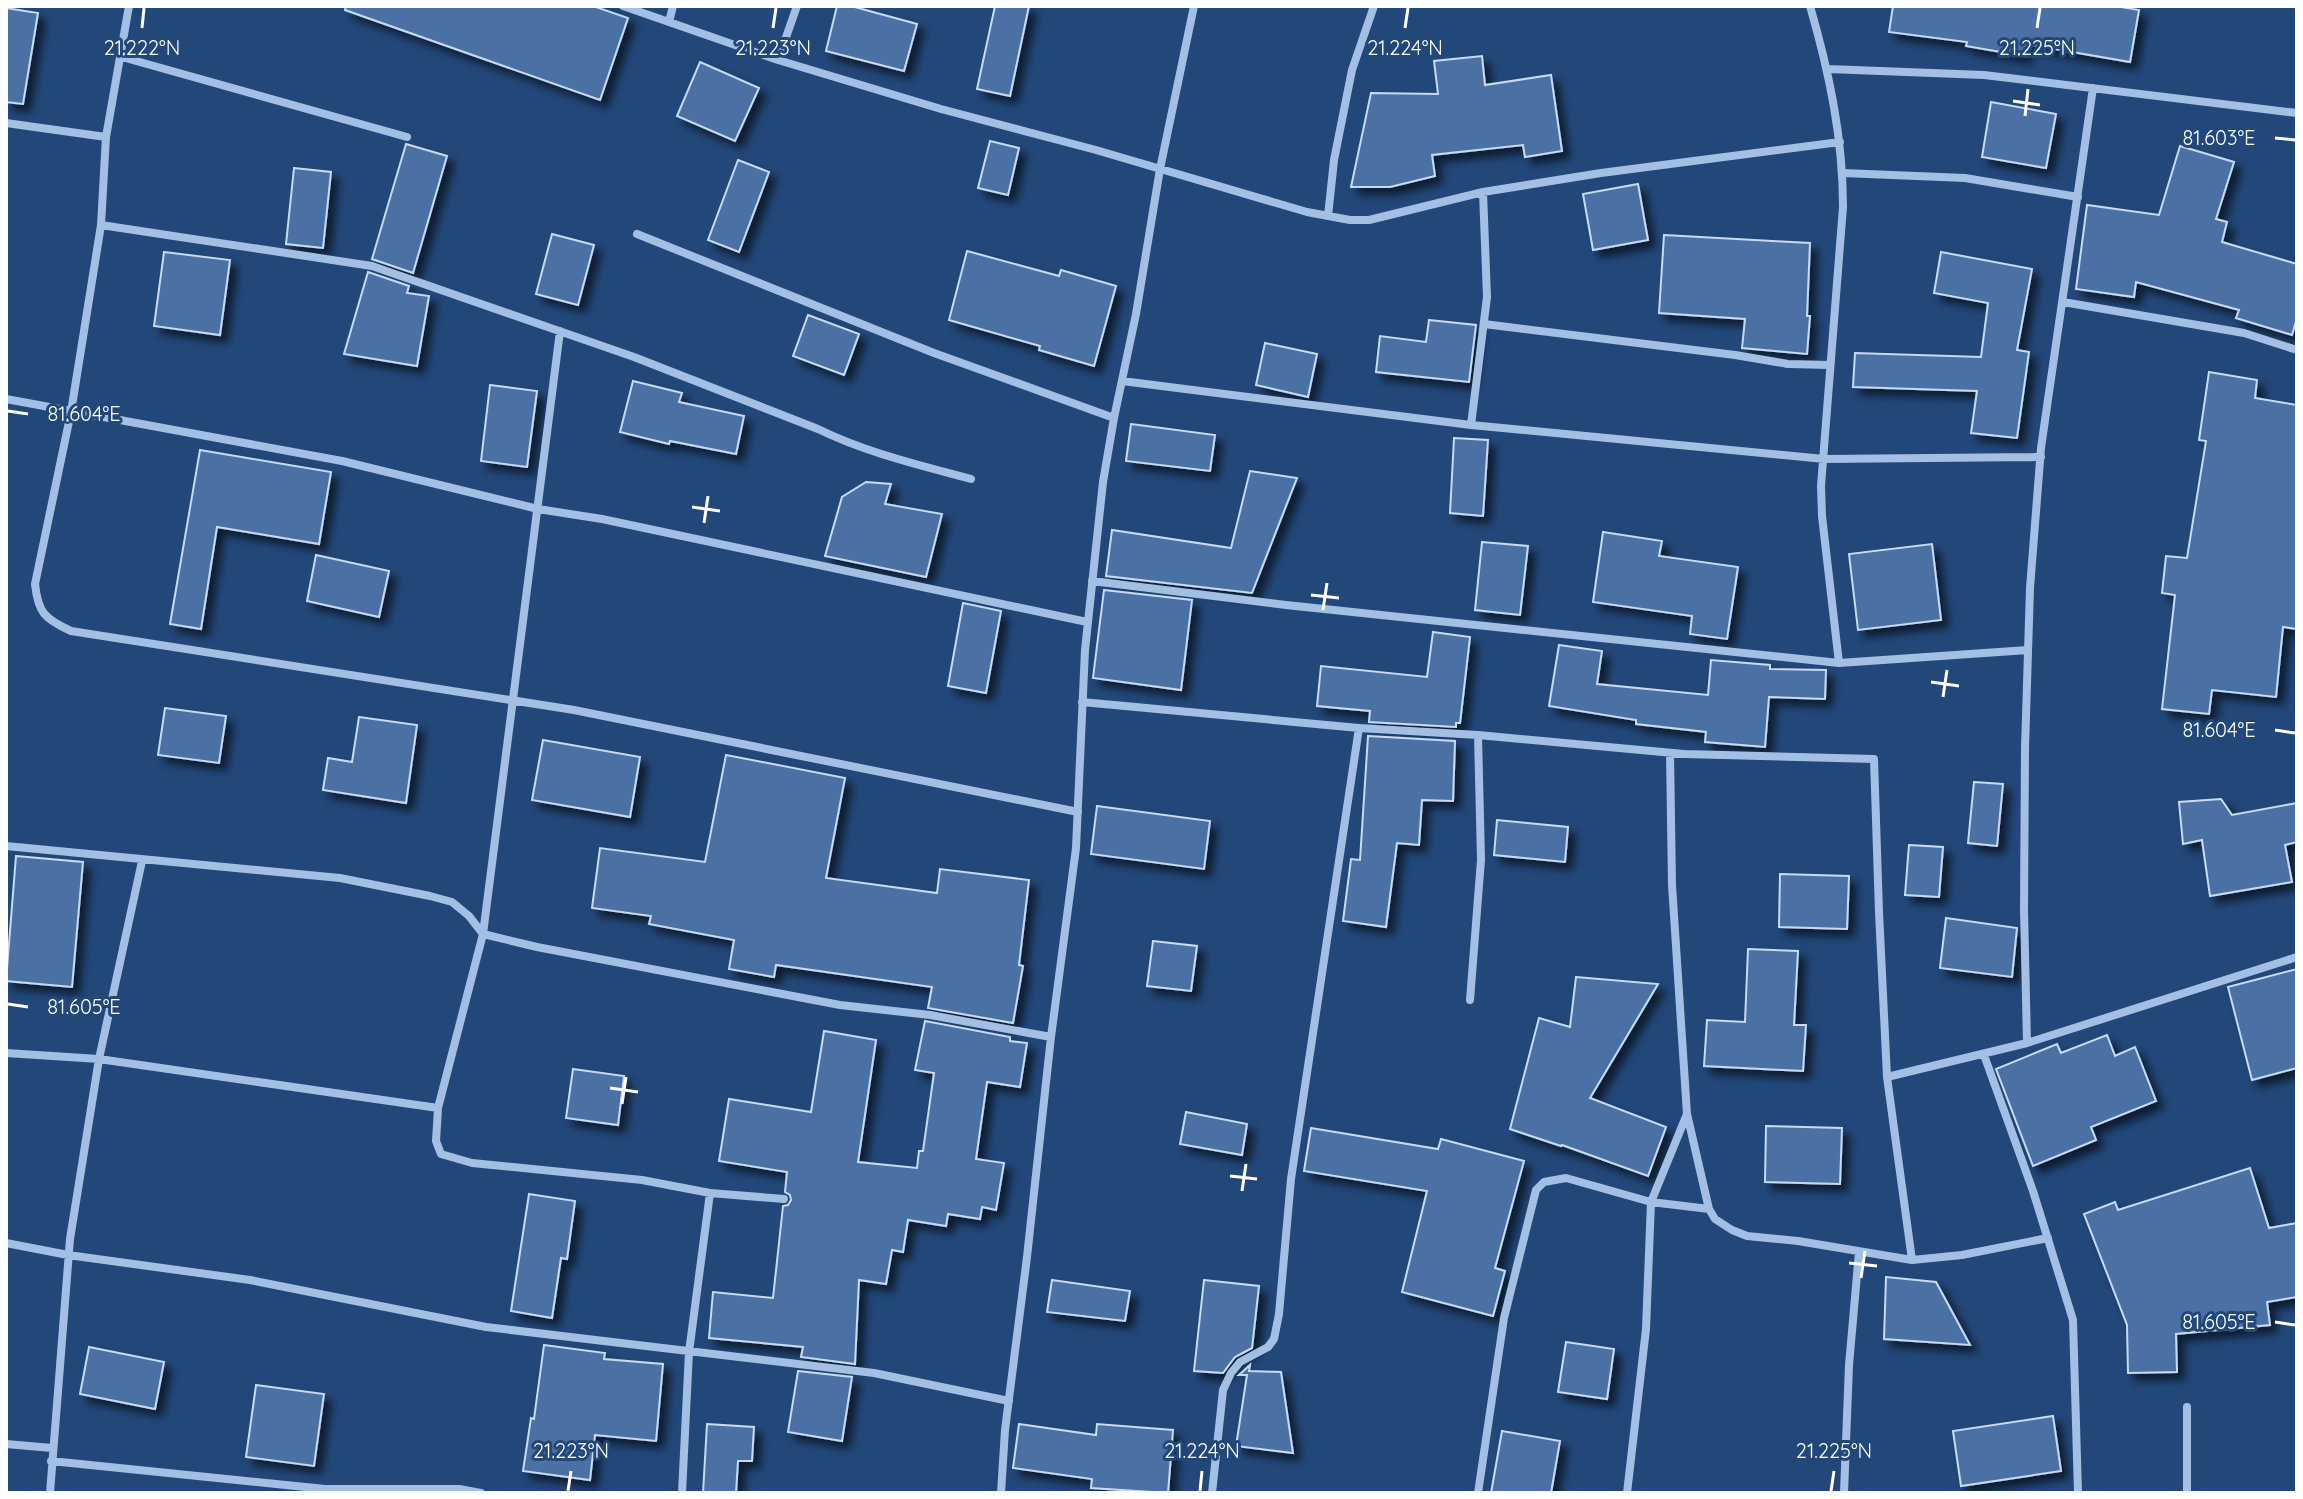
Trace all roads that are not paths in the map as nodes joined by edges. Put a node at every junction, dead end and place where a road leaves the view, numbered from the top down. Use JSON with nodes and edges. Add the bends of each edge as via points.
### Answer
{"nodes":[{"id":1,"x":129,"y":6,"type":"edge"},
{"id":2,"x":623,"y":6,"type":"edge"},
{"id":3,"x":673,"y":6,"type":"edge"},
{"id":4,"x":797,"y":6,"type":"edge"},
{"id":5,"x":1194,"y":6,"type":"edge"},
{"id":6,"x":1374,"y":6,"type":"edge"},
{"id":7,"x":1810,"y":6,"type":"edge"},
{"id":8,"x":669,"y":22,"type":"junction"},
{"id":9,"x":122,"y":57,"type":"junction"},
{"id":10,"x":778,"y":60,"type":"junction"},
{"id":11,"x":1828,"y":69,"type":"junction"},
{"id":12,"x":2093,"y":88,"type":"junction"},
{"id":13,"x":2297,"y":113,"type":"edge"},
{"id":14,"x":6,"y":123,"type":"edge"},
{"id":15,"x":106,"y":137,"type":"junction"},
{"id":16,"x":407,"y":137,"type":"dead end"},
{"id":17,"x":1840,"y":142,"type":"junction"},
{"id":18,"x":1160,"y":169,"type":"junction"},
{"id":19,"x":1843,"y":173,"type":"junction"},
{"id":20,"x":1483,"y":192,"type":"junction"},
{"id":21,"x":2078,"y":197,"type":"junction"},
{"id":22,"x":1328,"y":216,"type":"junction"},
{"id":23,"x":101,"y":225,"type":"junction"},
{"id":24,"x":637,"y":234,"type":"dead end"},
{"id":25,"x":2063,"y":302,"type":"junction"},
{"id":26,"x":1484,"y":324,"type":"junction"},
{"id":27,"x":560,"y":331,"type":"junction"},
{"id":28,"x":2297,"y":350,"type":"edge"},
{"id":29,"x":1830,"y":365,"type":"junction"},
{"id":30,"x":1122,"y":381,"type":"junction"},
{"id":31,"x":6,"y":399,"type":"edge"},
{"id":32,"x":71,"y":412,"type":"junction"},
{"id":33,"x":1114,"y":418,"type":"junction"},
{"id":34,"x":1471,"y":425,"type":"junction"},
{"id":35,"x":2041,"y":457,"type":"junction"},
{"id":36,"x":1824,"y":459,"type":"junction"},
{"id":37,"x":971,"y":479,"type":"dead end"},
{"id":38,"x":538,"y":509,"type":"junction"},
{"id":39,"x":1092,"y":581,"type":"junction"},
{"id":40,"x":1087,"y":622,"type":"junction"},
{"id":41,"x":2028,"y":650,"type":"junction"},
{"id":42,"x":1839,"y":663,"type":"junction"},
{"id":43,"x":512,"y":701,"type":"junction"},
{"id":44,"x":1082,"y":702,"type":"junction"},
{"id":45,"x":1359,"y":728,"type":"junction"},
{"id":46,"x":1478,"y":735,"type":"junction"},
{"id":47,"x":1670,"y":753,"type":"junction"},
{"id":48,"x":1078,"y":812,"type":"junction"},
{"id":49,"x":6,"y":846,"type":"edge"},
{"id":50,"x":142,"y":861,"type":"junction"},
{"id":51,"x":483,"y":934,"type":"junction"},
{"id":52,"x":2297,"y":957,"type":"edge"},
{"id":53,"x":1470,"y":1000,"type":"dead end"},
{"id":54,"x":1051,"y":1037,"type":"junction"},
{"id":55,"x":2027,"y":1043,"type":"junction"},
{"id":56,"x":6,"y":1053,"type":"edge"},
{"id":57,"x":1984,"y":1055,"type":"junction"},
{"id":58,"x":99,"y":1059,"type":"junction"},
{"id":59,"x":1887,"y":1077,"type":"junction"},
{"id":60,"x":438,"y":1108,"type":"junction"},
{"id":61,"x":1687,"y":1114,"type":"junction"},
{"id":62,"x":710,"y":1193,"type":"junction"},
{"id":63,"x":784,"y":1199,"type":"dead end"},
{"id":64,"x":1651,"y":1202,"type":"junction"},
{"id":65,"x":1709,"y":1209,"type":"junction"},
{"id":66,"x":2048,"y":1238,"type":"junction"},
{"id":67,"x":6,"y":1243,"type":"edge"},
{"id":68,"x":1859,"y":1252,"type":"junction"},
{"id":69,"x":68,"y":1255,"type":"junction"},
{"id":70,"x":1912,"y":1260,"type":"junction"},
{"id":71,"x":689,"y":1352,"type":"junction"},
{"id":72,"x":1009,"y":1401,"type":"junction"},
{"id":73,"x":2187,"y":1407,"type":"dead end"},
{"id":74,"x":6,"y":1444,"type":"edge"},
{"id":75,"x":52,"y":1448,"type":"junction"},
{"id":76,"x":51,"y":1461,"type":"junction"},
{"id":77,"x":459,"y":1491,"type":"edge"},
{"id":78,"x":50,"y":1493,"type":"edge"},
{"id":79,"x":481,"y":1493,"type":"edge"},
{"id":80,"x":682,"y":1493,"type":"edge"},
{"id":81,"x":1001,"y":1493,"type":"edge"},
{"id":82,"x":1212,"y":1493,"type":"edge"},
{"id":83,"x":1478,"y":1493,"type":"edge"},
{"id":84,"x":1627,"y":1493,"type":"edge"},
{"id":85,"x":1844,"y":1493,"type":"edge"},
{"id":86,"x":2078,"y":1493,"type":"edge"},
{"id":87,"x":2187,"y":1493,"type":"edge"}],
"edges":[{"from":1,"to":9,"type":"street"},
{"from":2,"to":8,"type":"street"},
{"from":3,"to":8,"type":"street"},
{"from":4,"to":10,"type":"street"},
{"from":5,"to":18,"type":"street"},
{"from":6,"to":22,"type":"street","via":[[1352,70]]},
{"from":7,"to":11,"type":"street"},
{"from":8,"to":10,"type":"street"},
{"from":9,"to":15,"type":"street"},
{"from":9,"to":16,"type":"street"},
{"from":10,"to":18,"type":"street"},
{"from":11,"to":12,"type":"street","via":[[1984,75]]},
{"from":11,"to":17,"type":"street"},
{"from":12,"to":13,"type":"street"},
{"from":12,"to":21,"type":"street"},
{"from":14,"to":15,"type":"street"},
{"from":15,"to":23,"type":"street"},
{"from":17,"to":19,"type":"street"},
{"from":17,"to":20,"type":"street"},
{"from":18,"to":22,"type":"street"},
{"from":18,"to":30,"type":"street"},
{"from":19,"to":21,"type":"street","via":[[1965,178]]},
{"from":19,"to":29,"type":"street"},
{"from":20,"to":22,"type":"street","via":[[1369,220]]},
{"from":20,"to":26,"type":"street"},
{"from":21,"to":25,"type":"street"},
{"from":23,"to":27,"type":"street","via":[[372,266]]},
{"from":23,"to":32,"type":"street"},
{"from":24,"to":33,"type":"street","via":[[934,353]]},
{"from":25,"to":28,"type":"street","via":[[2244,333]]},
{"from":25,"to":35,"type":"street"},
{"from":26,"to":29,"type":"street"},
{"from":26,"to":34,"type":"street"},
{"from":27,"to":37,"type":"street","via":[[844,442]]},
{"from":27,"to":38,"type":"street"},
{"from":29,"to":36,"type":"street"},
{"from":30,"to":33,"type":"street"},
{"from":30,"to":34,"type":"street"},
{"from":31,"to":32,"type":"street"},
{"from":32,"to":38,"type":"street","via":[[342,461]]},
{"from":32,"to":43,"type":"street","via":[[35,584],[47,619],[71,631]]},
{"from":33,"to":39,"type":"street"},
{"from":34,"to":36,"type":"street"},
{"from":35,"to":36,"type":"street"},
{"from":35,"to":41,"type":"street"},
{"from":36,"to":42,"type":"street","via":[[1822,516]]},
{"from":38,"to":40,"type":"street"},
{"from":38,"to":43,"type":"street"},
{"from":39,"to":40,"type":"street"},
{"from":39,"to":42,"type":"street"},
{"from":40,"to":44,"type":"street"},
{"from":41,"to":42,"type":"street"},
{"from":41,"to":55,"type":"street"},
{"from":43,"to":48,"type":"street"},
{"from":43,"to":51,"type":"street"},
{"from":44,"to":45,"type":"street"},
{"from":44,"to":48,"type":"street"},
{"from":45,"to":46,"type":"street"},
{"from":45,"to":82,"type":"street","via":[[1291,1179],[1279,1314],[1274,1339],[1240,1362],[1223,1390]]},
{"from":46,"to":47,"type":"street"},
{"from":46,"to":53,"type":"street","via":[[1481,860]]},
{"from":47,"to":59,"type":"street","via":[[1874,759]]},
{"from":47,"to":61,"type":"street","via":[[1672,885]]},
{"from":48,"to":54,"type":"street"},
{"from":49,"to":50,"type":"street"},
{"from":50,"to":51,"type":"street","via":[[340,878],[430,896],[452,902]]},
{"from":50,"to":58,"type":"street"},
{"from":51,"to":54,"type":"street","via":[[840,1005]]},
{"from":51,"to":60,"type":"street"},
{"from":52,"to":55,"type":"street"},
{"from":54,"to":72,"type":"street"},
{"from":55,"to":57,"type":"street"},
{"from":56,"to":58,"type":"street"},
{"from":57,"to":59,"type":"street"},
{"from":57,"to":66,"type":"street"},
{"from":58,"to":60,"type":"street"},
{"from":58,"to":69,"type":"street"},
{"from":59,"to":70,"type":"street"},
{"from":60,"to":62,"type":"street","via":[[436,1141],[441,1154],[472,1163],[642,1180]]},
{"from":61,"to":64,"type":"street"},
{"from":61,"to":65,"type":"street"},
{"from":62,"to":63,"type":"street"},
{"from":62,"to":71,"type":"street"},
{"from":64,"to":65,"type":"street"},
{"from":64,"to":83,"type":"street","via":[[1566,1178],[1544,1182],[1536,1190],[1504,1318]]},
{"from":64,"to":84,"type":"street","via":[[1646,1329]]},
{"from":65,"to":68,"type":"street","via":[[1715,1219],[1747,1236]]},
{"from":66,"to":70,"type":"street"},
{"from":66,"to":86,"type":"street","via":[[2073,1320]]},
{"from":67,"to":69,"type":"street"},
{"from":68,"to":70,"type":"street"},
{"from":68,"to":85,"type":"street"},
{"from":69,"to":71,"type":"street","via":[[250,1280],[486,1327]]},
{"from":69,"to":75,"type":"street"},
{"from":71,"to":72,"type":"street","via":[[874,1373]]},
{"from":71,"to":80,"type":"street"},
{"from":72,"to":81,"type":"street"},
{"from":73,"to":87,"type":"street"},
{"from":74,"to":75,"type":"street"},
{"from":75,"to":76,"type":"street"},
{"from":76,"to":77,"type":"street","via":[[325,1489]]},
{"from":76,"to":78,"type":"street"},
{"from":77,"to":79,"type":"street"}]}
